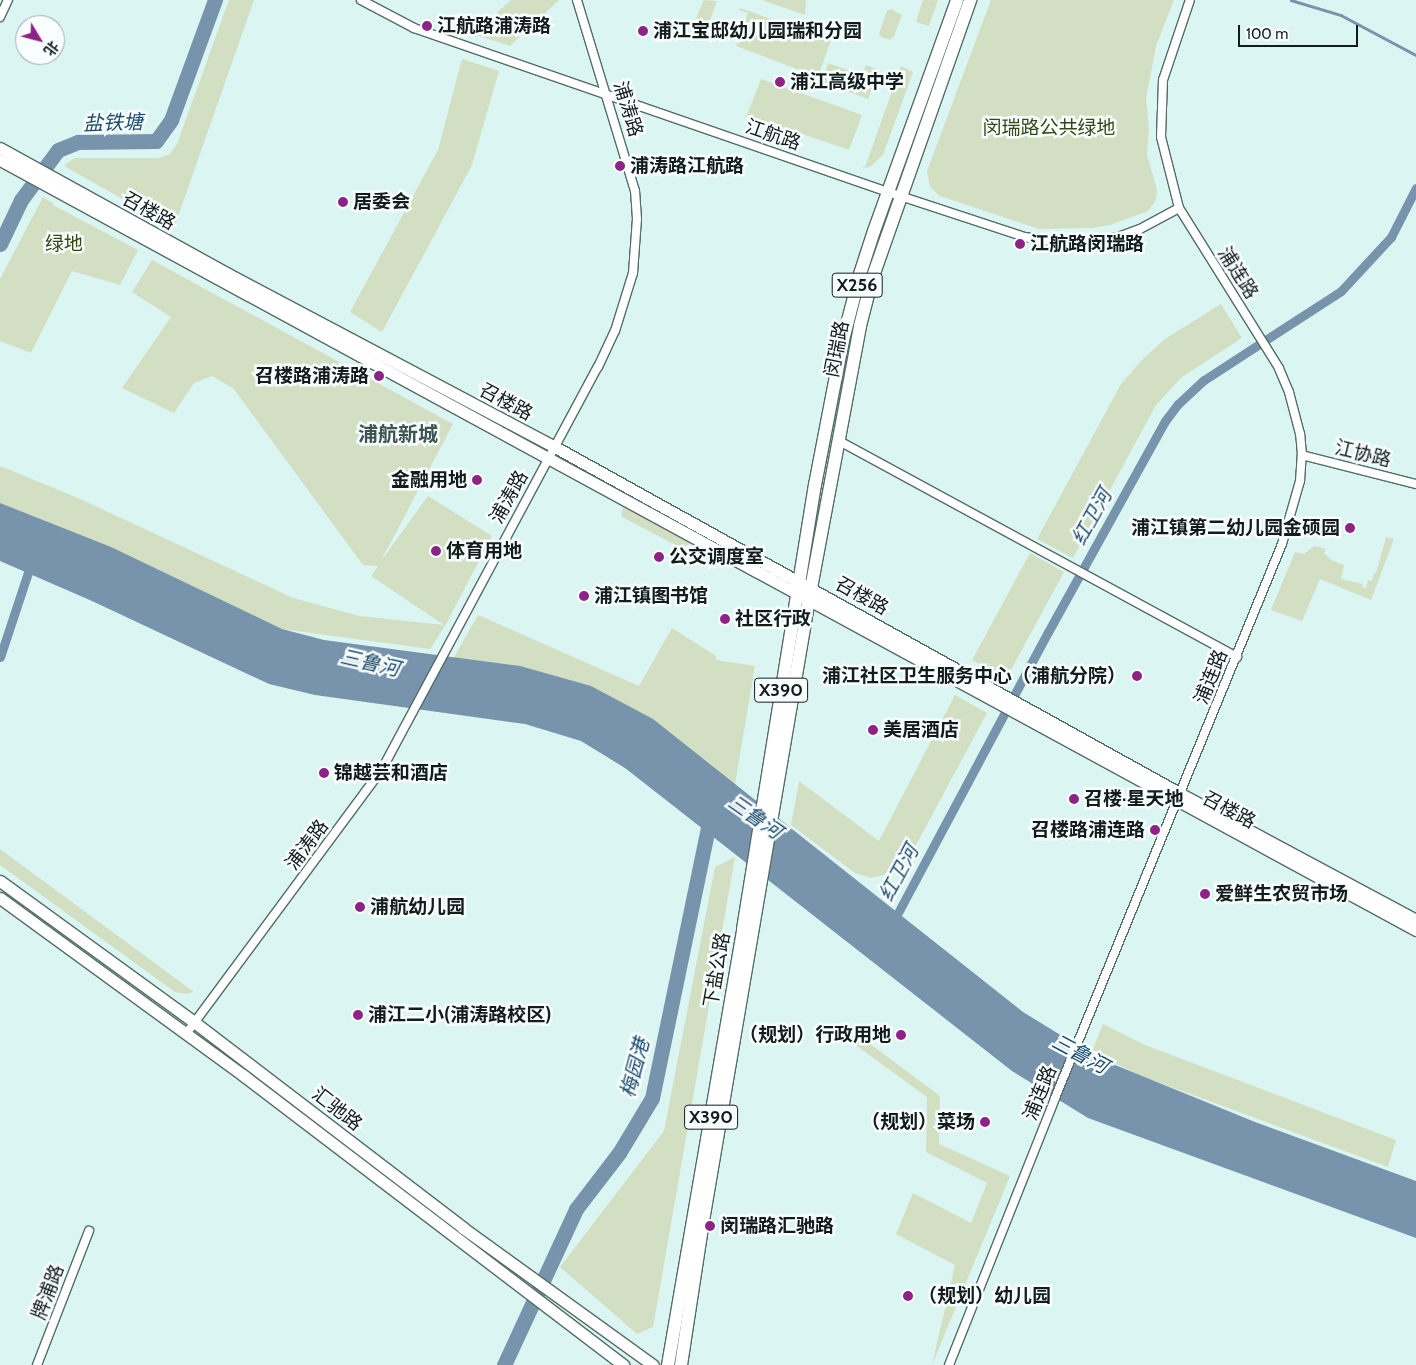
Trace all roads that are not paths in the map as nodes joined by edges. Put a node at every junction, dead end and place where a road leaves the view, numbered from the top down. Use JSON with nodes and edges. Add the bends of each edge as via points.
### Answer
{"nodes":[{"id":1,"x":8,"y":0,"type":"edge"},
{"id":2,"x":361,"y":0,"type":"edge"},
{"id":3,"x":577,"y":0,"type":"edge"},
{"id":4,"x":957,"y":0,"type":"edge"},
{"id":5,"x":970,"y":0,"type":"edge"},
{"id":6,"x":1190,"y":0,"type":"edge"},
{"id":7,"x":0,"y":17,"type":"edge"},
{"id":8,"x":608,"y":95,"type":"junction"},
{"id":9,"x":0,"y":148,"type":"edge"},
{"id":10,"x":0,"y":160,"type":"edge"},
{"id":11,"x":18,"y":164,"type":"junction"},
{"id":12,"x":60,"y":188,"type":"junction"},
{"id":13,"x":888,"y":192,"type":"junction"},
{"id":14,"x":901,"y":196,"type":"junction"},
{"id":15,"x":1179,"y":208,"type":"junction"},
{"id":16,"x":839,"y":441,"type":"junction"},
{"id":17,"x":555,"y":447,"type":"junction"},
{"id":18,"x":1302,"y":455,"type":"junction"},
{"id":19,"x":549,"y":458,"type":"junction"},
{"id":20,"x":1416,"y":484,"type":"edge"},
{"id":21,"x":798,"y":587,"type":"junction"},
{"id":22,"x":810,"y":594,"type":"junction"},
{"id":23,"x":1237,"y":657,"type":"junction"},
{"id":24,"x":1179,"y":798,"type":"junction"},
{"id":25,"x":758,"y":873,"type":"junction"},
{"id":26,"x":0,"y":881,"type":"edge"},
{"id":27,"x":0,"y":898,"type":"edge"},
{"id":28,"x":1416,"y":920,"type":"edge"},
{"id":29,"x":1416,"y":930,"type":"edge"},
{"id":30,"x":194,"y":1022,"type":"junction"},
{"id":31,"x":186,"y":1034,"type":"junction"},
{"id":32,"x":89,"y":1231,"type":"dead end"},
{"id":33,"x":37,"y":1365,"type":"edge"},
{"id":34,"x":624,"y":1365,"type":"edge"},
{"id":35,"x":653,"y":1365,"type":"edge"},
{"id":36,"x":668,"y":1365,"type":"edge"},
{"id":37,"x":682,"y":1365,"type":"edge"},
{"id":38,"x":949,"y":1365,"type":"edge"}],
"edges":[{"from":1,"to":7,"type":"street"},
{"from":2,"to":8,"type":"street","name":"江航路","via":[[414,28]]},
{"from":3,"to":8,"type":"street","name":"浦涛路"},
{"from":4,"to":13,"type":"main road","name":"闵瑞路","number":"X256"},
{"from":5,"to":14,"type":"main road","name":"闵瑞路","number":"X256"},
{"from":6,"to":15,"type":"street","name":"浦连路","via":[[1167,64],[1161,99],[1161,137]]},
{"from":8,"to":13,"type":"street","name":"江航路"},
{"from":8,"to":17,"type":"street","name":"浦涛路","via":[[635,191],[637,219],[633,273],[615,331]]},
{"from":9,"to":11,"type":"street","name":"召楼路"},
{"from":10,"to":11,"type":"street","name":"召楼路"},
{"from":11,"to":12,"type":"street","name":"召楼路"},
{"from":12,"to":17,"type":"street","name":"召楼路"},
{"from":12,"to":19,"type":"street","name":"召楼路"},
{"from":13,"to":14,"type":"street","name":"江航路"},
{"from":13,"to":21,"type":"main road","name":"闵瑞路","number":"X256","via":[[860,274],[843,340]]},
{"from":14,"to":15,"type":"street","name":"江航路","via":[[992,228],[1055,242],[1118,237],[1140,230]]},
{"from":14,"to":16,"type":"main road","name":"闵瑞路","number":"X256","via":[[872,279],[860,326]]},
{"from":15,"to":18,"type":"street","name":"浦连路","via":[[1290,392]]},
{"from":16,"to":22,"type":"main road","name":"闵瑞路","number":"X256"},
{"from":16,"to":23,"type":"street"},
{"from":17,"to":19,"type":"street","name":"浦涛路"},
{"from":17,"to":21,"type":"street","name":"召楼路"},
{"from":18,"to":20,"type":"street","name":"江协路"},
{"from":18,"to":23,"type":"street","name":"浦连路","via":[[1294,510]]},
{"from":19,"to":21,"type":"street","name":"召楼路"},
{"from":19,"to":30,"type":"street","name":"浦涛路","via":[[382,769]]},
{"from":21,"to":22,"type":"street","name":"召楼路"},
{"from":21,"to":25,"type":"main road","name":"下盐公路","number":"X390","via":[[764,798]]},
{"from":22,"to":24,"type":"street","name":"召楼路"},
{"from":22,"to":25,"type":"main road","name":"下盐公路","number":"X390","via":[[774,808]]},
{"from":23,"to":24,"type":"street","name":"浦连路"},
{"from":24,"to":28,"type":"street","name":"召楼路"},
{"from":24,"to":29,"type":"street","name":"召楼路"},
{"from":24,"to":38,"type":"street","name":"浦连路"},
{"from":25,"to":36,"type":"main road","name":"下盐公路","number":"X390"},
{"from":25,"to":37,"type":"main road","name":"下盐公路","number":"X390"},
{"from":26,"to":30,"type":"street","name":"汇驰路"},
{"from":27,"to":31,"type":"street","name":"汇驰路"},
{"from":30,"to":31,"type":"street","name":"浦涛路"},
{"from":30,"to":35,"type":"street","name":"汇驰路","via":[[463,1228]]},
{"from":31,"to":34,"type":"street","name":"汇驰路"},
{"from":32,"to":33,"type":"street","name":"牌浦路"}]}
